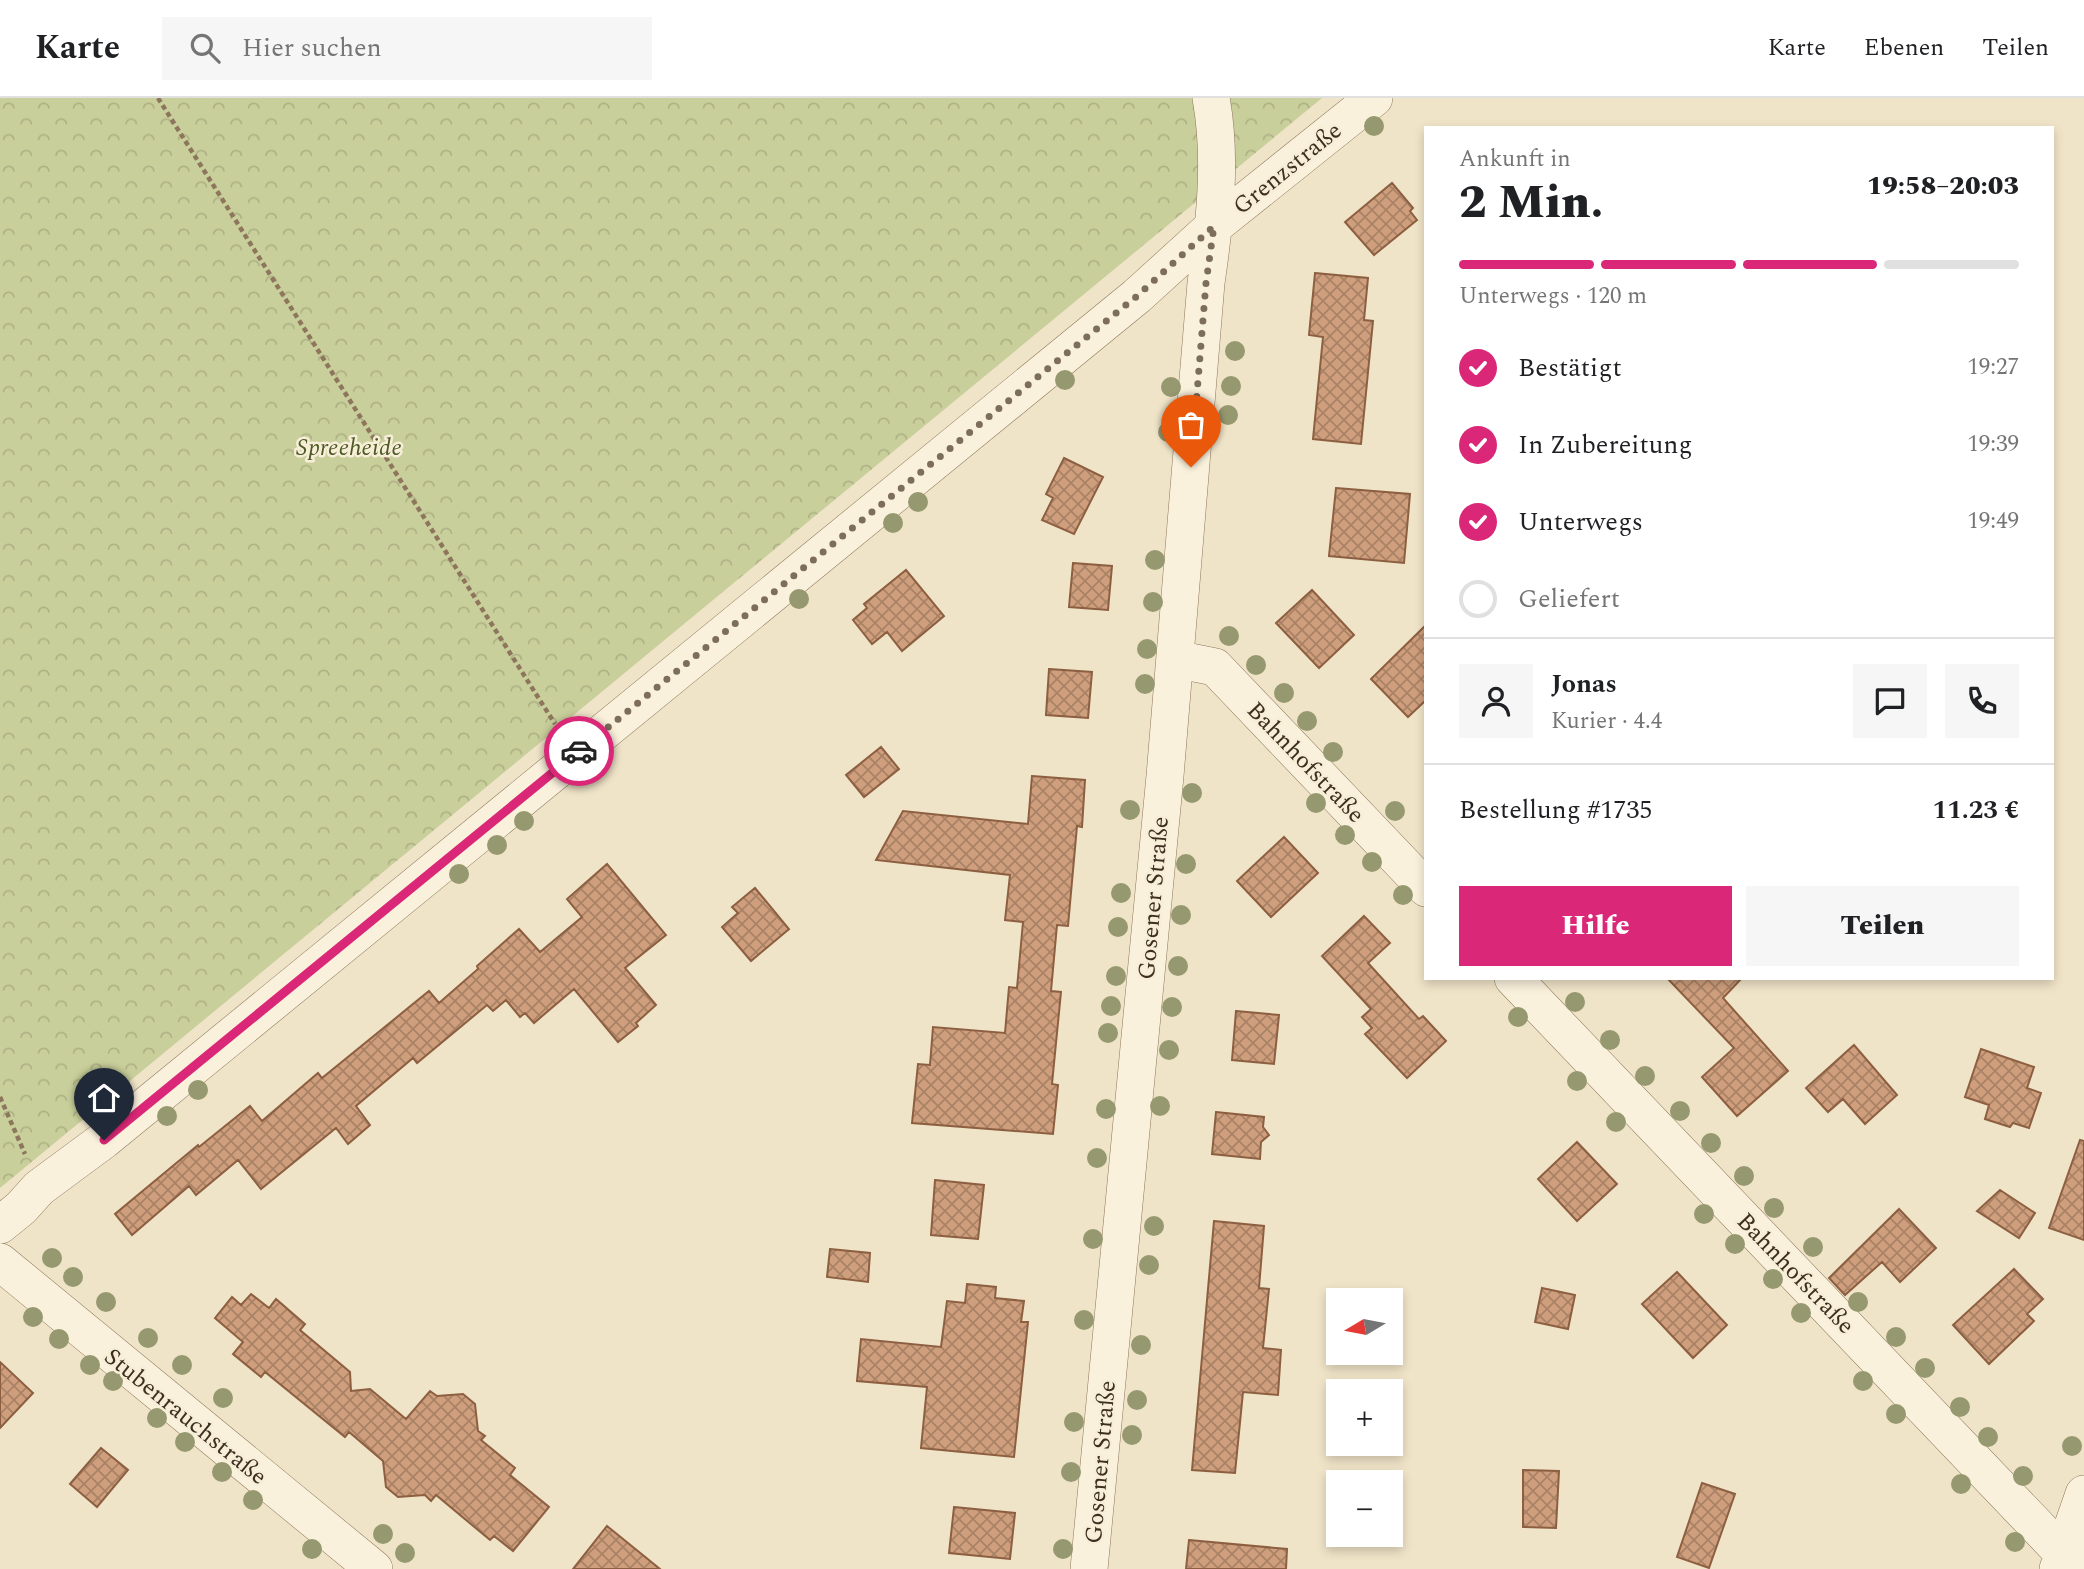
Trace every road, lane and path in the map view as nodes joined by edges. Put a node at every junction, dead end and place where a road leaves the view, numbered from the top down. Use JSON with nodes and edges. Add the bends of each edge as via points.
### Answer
{"nodes":[{"id":1,"x":158,"y":98,"type":"edge"},
{"id":2,"x":1211,"y":98,"type":"edge"},
{"id":3,"x":1374,"y":98,"type":"edge"},
{"id":4,"x":1214,"y":226,"type":"junction"},
{"id":5,"x":1174,"y":659,"type":"junction"},
{"id":6,"x":574,"y":755,"type":"junction"},
{"id":7,"x":1424,"y":886,"type":"edge"},
{"id":8,"x":1515,"y":980,"type":"edge"},
{"id":9,"x":0,"y":1097,"type":"edge"},
{"id":10,"x":39,"y":1188,"type":"junction"},
{"id":11,"x":0,"y":1225,"type":"edge"},
{"id":12,"x":0,"y":1262,"type":"edge"},
{"id":13,"x":2084,"y":1494,"type":"edge"},
{"id":14,"x":2066,"y":1564,"type":"edge"},
{"id":15,"x":374,"y":1569,"type":"edge"},
{"id":16,"x":1089,"y":1569,"type":"edge"}],
"edges":[{"from":1,"to":6,"type":"path"},
{"from":2,"to":4,"type":"street","name":"Gosener Straße","via":[[1216,136]]},
{"from":3,"to":4,"type":"street","name":"Grenzstraße"},
{"from":4,"to":5,"type":"street","name":"Gosener Straße"},
{"from":4,"to":6,"type":"street","name":"Grenzstraße","via":[[1137,296]]},
{"from":5,"to":7,"type":"street","name":"Bahnhofstraße","via":[[1215,667]]},
{"from":5,"to":16,"type":"street","name":"Gosener Straße"},
{"from":6,"to":10,"type":"street","name":"Grenzstraße","via":[[104,1140]]},
{"from":8,"to":14,"type":"street","name":"Bahnhofstraße"},
{"from":9,"to":10,"type":"path"},
{"from":10,"to":11,"type":"street","name":"Grenzstraße"},
{"from":12,"to":15,"type":"street","name":"Stubenrauchstraße"},
{"from":13,"to":14,"type":"street"}]}
